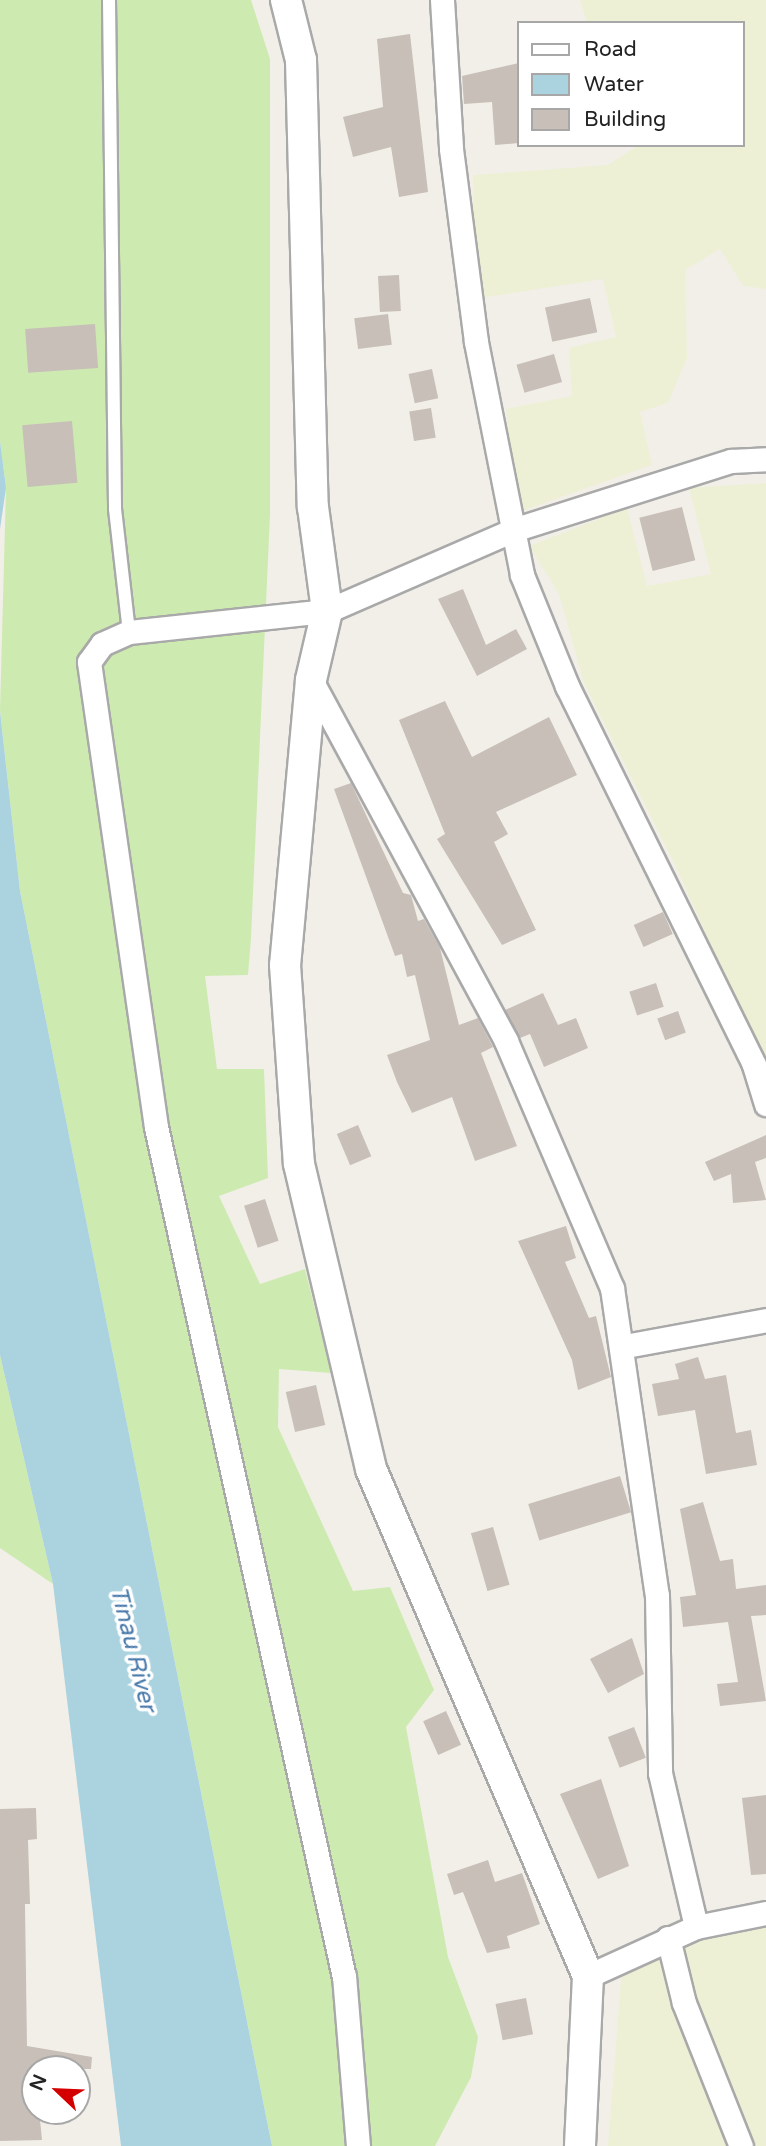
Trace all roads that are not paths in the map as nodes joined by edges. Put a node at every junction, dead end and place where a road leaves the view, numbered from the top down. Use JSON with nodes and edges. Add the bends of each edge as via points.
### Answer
{"nodes":[{"id":1,"x":109,"y":0,"type":"edge"},
{"id":2,"x":286,"y":0,"type":"edge"},
{"id":3,"x":442,"y":0,"type":"edge"},
{"id":4,"x":766,"y":459,"type":"edge"},
{"id":5,"x":513,"y":530,"type":"junction"},
{"id":6,"x":327,"y":611,"type":"junction"},
{"id":7,"x":129,"y":632,"type":"junction"},
{"id":8,"x":311,"y":680,"type":"junction"},
{"id":9,"x":766,"y":1104,"type":"edge"},
{"id":10,"x":766,"y":1320,"type":"edge"},
{"id":11,"x":625,"y":1346,"type":"junction"},
{"id":12,"x":766,"y":1913,"type":"edge"},
{"id":13,"x":696,"y":1927,"type":"junction"},
{"id":14,"x":668,"y":1938,"type":"junction"},
{"id":15,"x":588,"y":1976,"type":"junction"},
{"id":16,"x":358,"y":2146,"type":"edge"},
{"id":17,"x":580,"y":2146,"type":"edge"},
{"id":18,"x":741,"y":2146,"type":"edge"}],
"edges":[{"from":1,"to":7,"type":"lane","via":[[115,509]]},
{"from":2,"to":6,"type":"street","via":[[301,60],[312,494]]},
{"from":3,"to":5,"type":"street","via":[[451,149],[476,342]]},
{"from":4,"to":5,"type":"street","via":[[731,461]]},
{"from":5,"to":6,"type":"street"},
{"from":5,"to":9,"type":"street","via":[[550,649],[754,1065]]},
{"from":6,"to":7,"type":"street"},
{"from":6,"to":8,"type":"street"},
{"from":7,"to":16,"type":"street","via":[[102,644],[89,662],[92,710],[156,1127],[344,1977]]},
{"from":8,"to":11,"type":"street","via":[[506,1041],[612,1288]]},
{"from":8,"to":15,"type":"street","via":[[285,965],[299,1164],[371,1469]]},
{"from":10,"to":11,"type":"street"},
{"from":11,"to":13,"type":"street","via":[[657,1595],[660,1773]]},
{"from":12,"to":13,"type":"street"},
{"from":13,"to":14,"type":"street"},
{"from":14,"to":15,"type":"street"},
{"from":14,"to":18,"type":"street","via":[[684,2003]]},
{"from":15,"to":17,"type":"street"}]}
